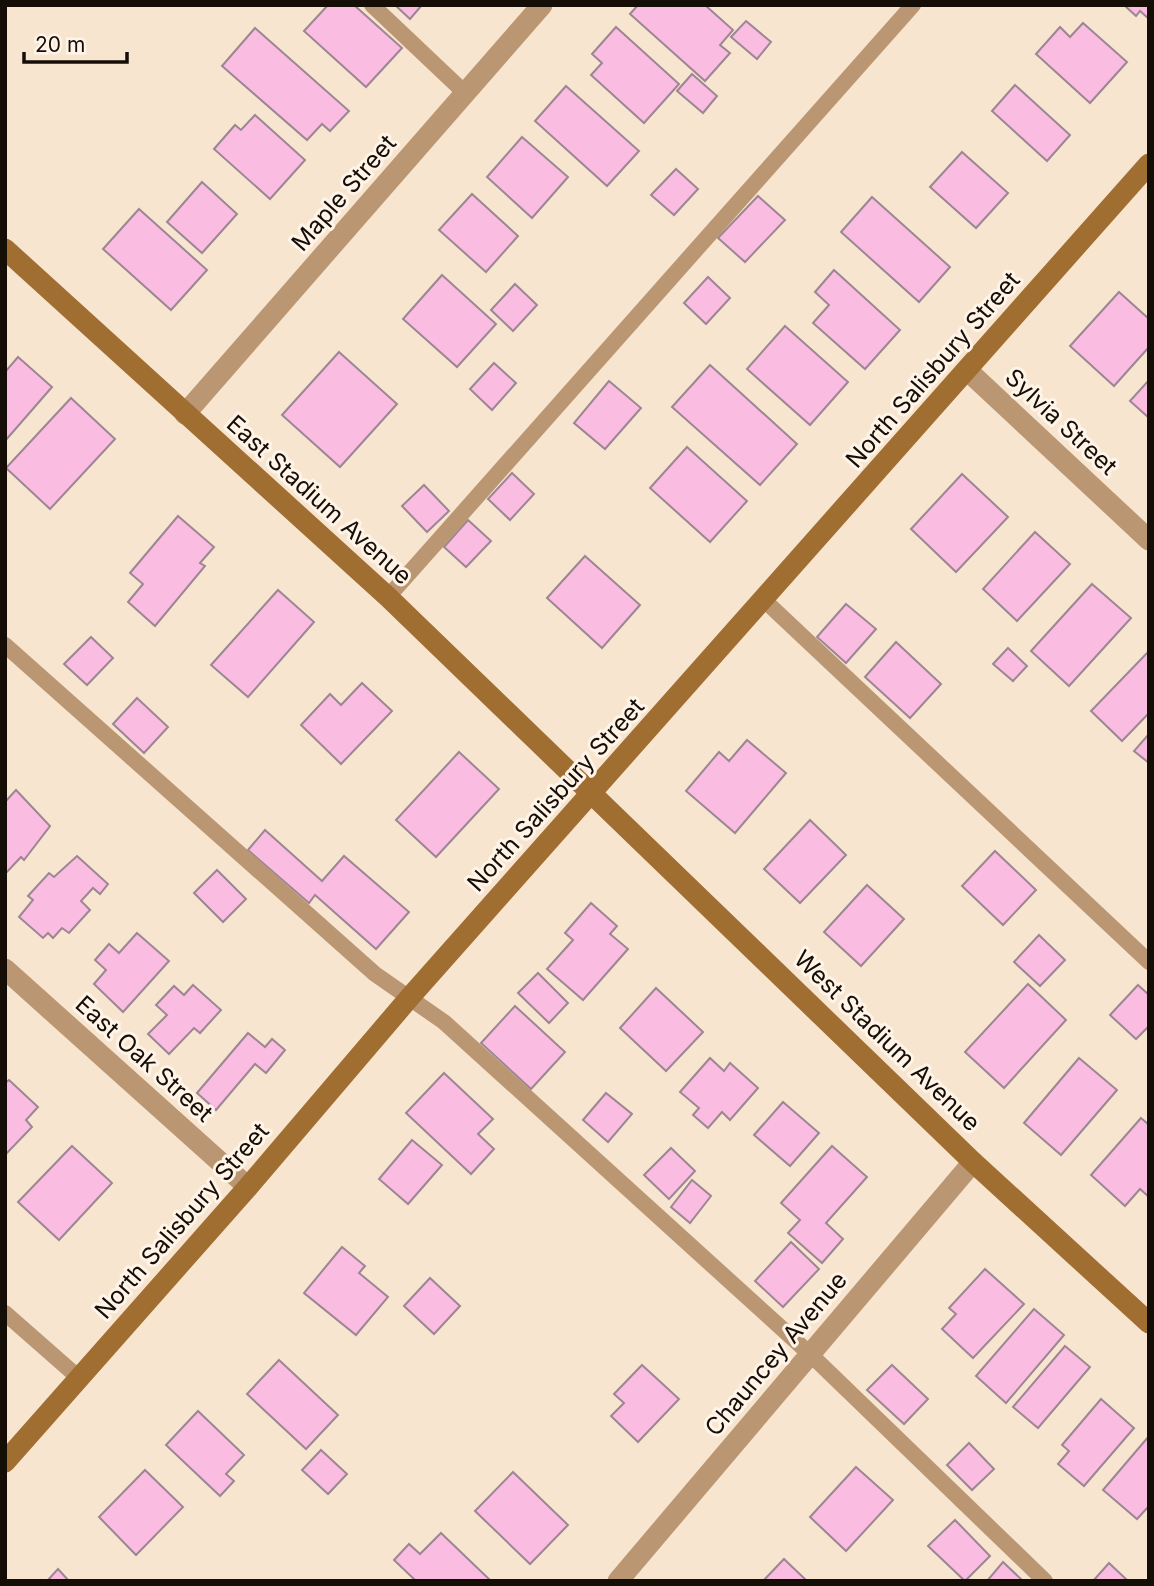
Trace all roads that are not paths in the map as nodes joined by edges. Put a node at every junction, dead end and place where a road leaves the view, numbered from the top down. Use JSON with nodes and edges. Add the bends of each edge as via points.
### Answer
{"nodes":[{"id":1,"x":372,"y":5,"type":"edge"},
{"id":2,"x":542,"y":5,"type":"edge"},
{"id":3,"x":913,"y":5,"type":"edge"},
{"id":4,"x":465,"y":93,"type":"junction"},
{"id":5,"x":1149,"y":164,"type":"edge"},
{"id":6,"x":5,"y":249,"type":"edge"},
{"id":7,"x":968,"y":371,"type":"junction"},
{"id":8,"x":185,"y":414,"type":"junction"},
{"id":9,"x":1149,"y":540,"type":"edge"},
{"id":10,"x":388,"y":597,"type":"junction"},
{"id":11,"x":764,"y":600,"type":"junction"},
{"id":12,"x":5,"y":645,"type":"edge"},
{"id":13,"x":593,"y":793,"type":"junction"},
{"id":14,"x":1149,"y":962,"type":"edge"},
{"id":15,"x":5,"y":970,"type":"edge"},
{"id":16,"x":410,"y":997,"type":"junction"},
{"id":17,"x":973,"y":1161,"type":"junction"},
{"id":18,"x":248,"y":1187,"type":"junction"},
{"id":19,"x":5,"y":1313,"type":"edge"},
{"id":20,"x":1149,"y":1323,"type":"edge"},
{"id":21,"x":810,"y":1354,"type":"junction"},
{"id":22,"x":79,"y":1378,"type":"junction"},
{"id":23,"x":5,"y":1462,"type":"edge"},
{"id":24,"x":618,"y":1581,"type":"edge"},
{"id":25,"x":1045,"y":1581,"type":"edge"}],
"edges":[{"from":1,"to":4,"type":"lane"},
{"from":2,"to":4,"type":"street","name":"Maple Street"},
{"from":3,"to":10,"type":"lane"},
{"from":4,"to":8,"type":"street","name":"Maple Street"},
{"from":5,"to":7,"type":"street","name":"North Salisbury Street"},
{"from":6,"to":8,"type":"street","name":"East Stadium Avenue"},
{"from":7,"to":9,"type":"street","name":"Sylvia Street"},
{"from":7,"to":11,"type":"street","name":"North Salisbury Street"},
{"from":8,"to":10,"type":"street","name":"East Stadium Avenue"},
{"from":10,"to":13,"type":"street","name":"East Stadium Avenue"},
{"from":11,"to":13,"type":"street","name":"North Salisbury Street"},
{"from":11,"to":14,"type":"lane"},
{"from":12,"to":16,"type":"lane","via":[[375,974]]},
{"from":13,"to":16,"type":"street","name":"North Salisbury Street"},
{"from":13,"to":17,"type":"street","name":"West Stadium Avenue"},
{"from":15,"to":18,"type":"street","name":"East Oak Street"},
{"from":16,"to":18,"type":"street","name":"North Salisbury Street"},
{"from":16,"to":21,"type":"lane","via":[[444,1022]]},
{"from":17,"to":20,"type":"street","name":"West Stadium Avenue"},
{"from":17,"to":21,"type":"street","name":"Chauncey Avenue"},
{"from":18,"to":22,"type":"street","name":"North Salisbury Street"},
{"from":19,"to":22,"type":"lane"},
{"from":21,"to":24,"type":"street","name":"Chauncey Avenue"},
{"from":21,"to":25,"type":"lane"},
{"from":22,"to":23,"type":"street","name":"North Salisbury Street"}]}
